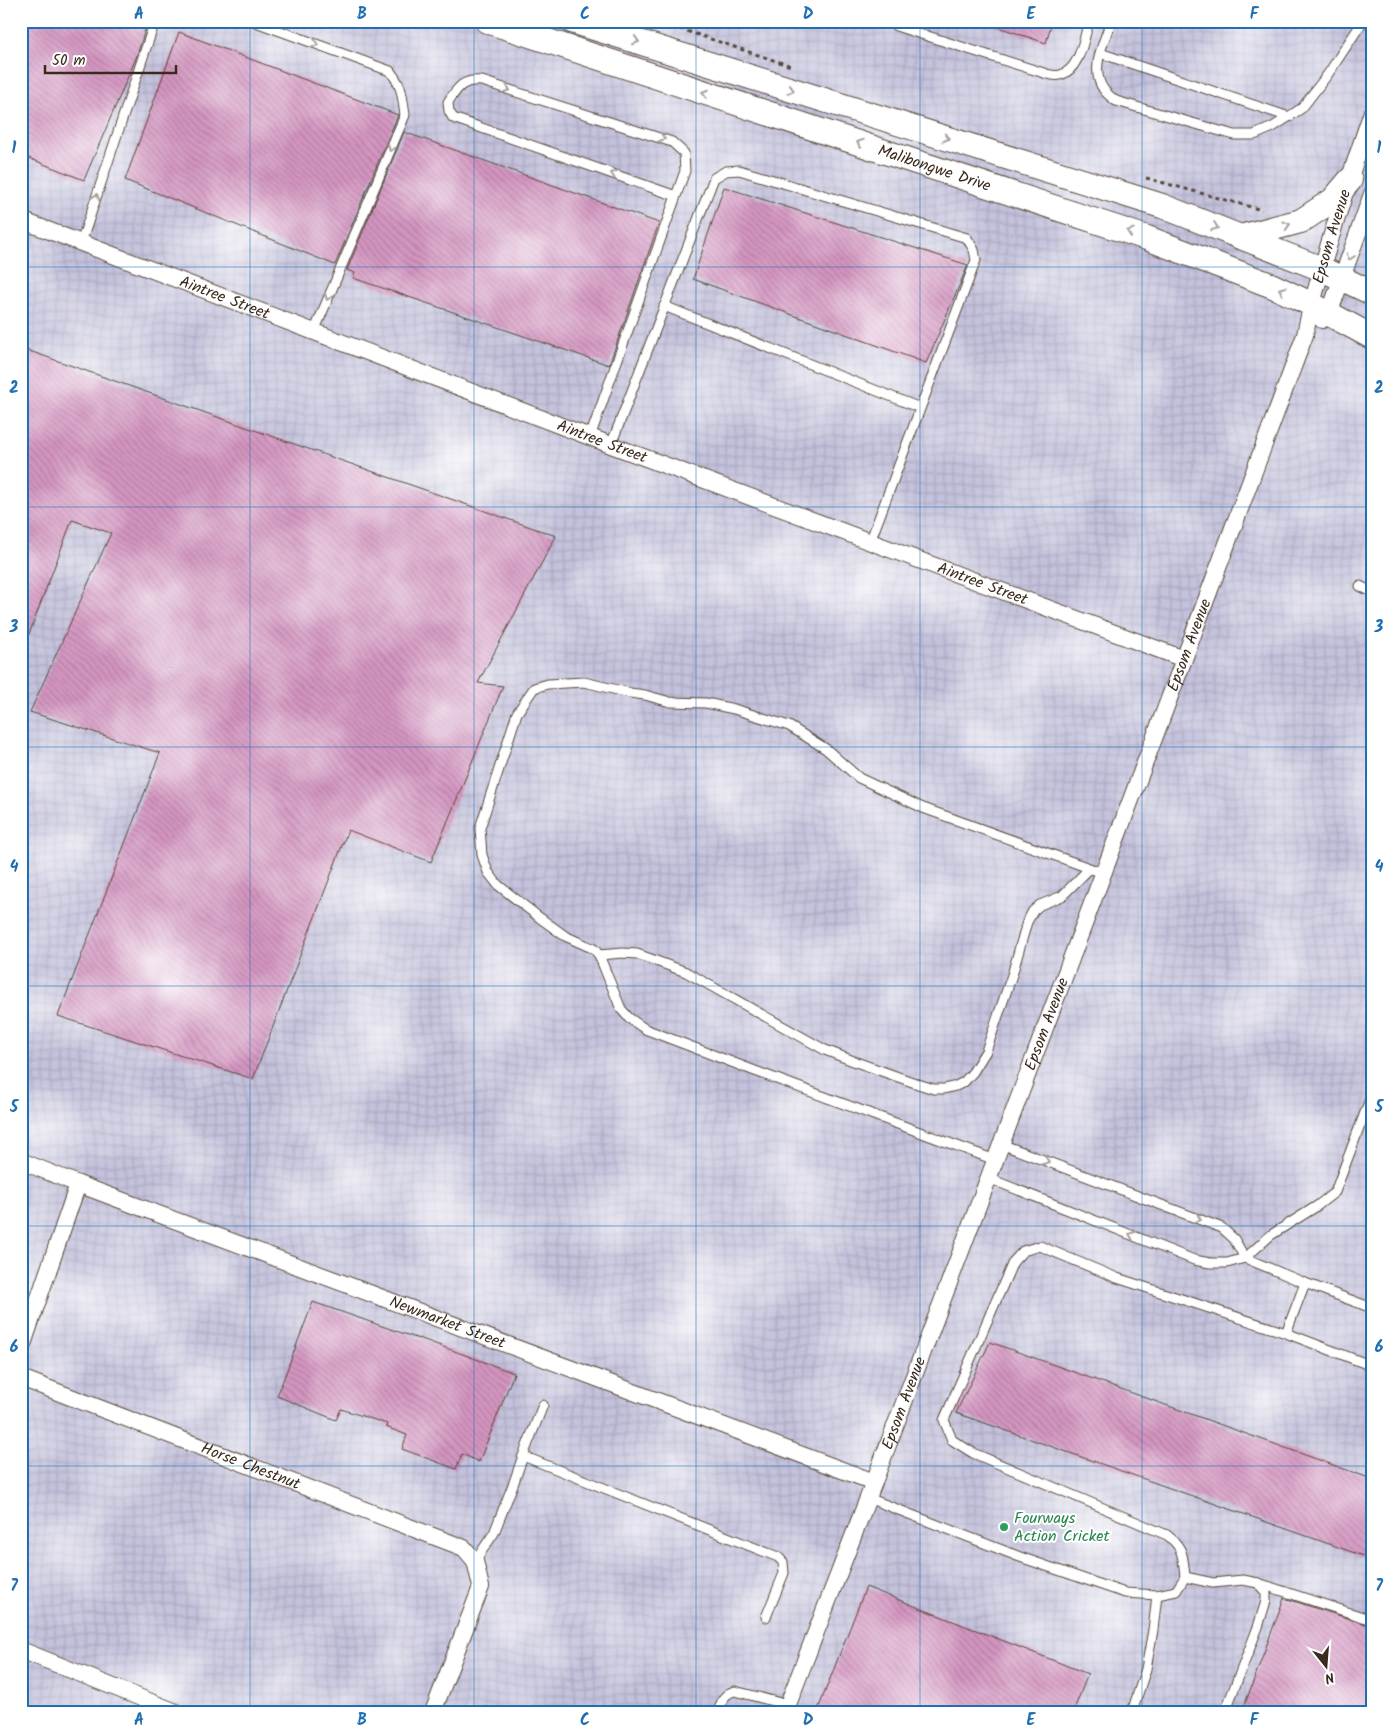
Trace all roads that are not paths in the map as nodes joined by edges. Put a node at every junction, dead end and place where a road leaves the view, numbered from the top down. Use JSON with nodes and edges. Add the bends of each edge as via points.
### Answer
{"nodes":[{"id":1,"x":155,"y":21,"type":"edge"},
{"id":2,"x":253,"y":21,"type":"edge"},
{"id":3,"x":487,"y":21,"type":"edge"},
{"id":4,"x":572,"y":21,"type":"edge"},
{"id":5,"x":1089,"y":21,"type":"edge"},
{"id":6,"x":1111,"y":21,"type":"edge"},
{"id":7,"x":1364,"y":21,"type":"edge"},
{"id":8,"x":896,"y":26,"type":"dead end"},
{"id":9,"x":1100,"y":52,"type":"junction"},
{"id":10,"x":1372,"y":112,"type":"edge"},
{"id":11,"x":1289,"y":118,"type":"junction"},
{"id":12,"x":1350,"y":180,"type":"junction"},
{"id":13,"x":1372,"y":194,"type":"edge"},
{"id":14,"x":676,"y":196,"type":"junction"},
{"id":15,"x":21,"y":220,"type":"edge"},
{"id":16,"x":1240,"y":237,"type":"junction"},
{"id":17,"x":81,"y":243,"type":"junction"},
{"id":18,"x":1332,"y":274,"type":"junction"},
{"id":19,"x":1372,"y":293,"type":"edge"},
{"id":20,"x":664,"y":306,"type":"junction"},
{"id":21,"x":1320,"y":309,"type":"junction"},
{"id":22,"x":314,"y":332,"type":"junction"},
{"id":23,"x":1372,"y":337,"type":"edge"},
{"id":24,"x":920,"y":408,"type":"junction"},
{"id":25,"x":590,"y":437,"type":"junction"},
{"id":26,"x":610,"y":445,"type":"junction"},
{"id":27,"x":870,"y":542,"type":"junction"},
{"id":28,"x":1360,"y":586,"type":"dead end"},
{"id":29,"x":1372,"y":592,"type":"edge"},
{"id":30,"x":1184,"y":659,"type":"junction"},
{"id":31,"x":1096,"y":871,"type":"junction"},
{"id":32,"x":599,"y":955,"type":"junction"},
{"id":33,"x":1372,"y":1094,"type":"edge"},
{"id":34,"x":1001,"y":1144,"type":"junction"},
{"id":35,"x":995,"y":1160,"type":"junction"},
{"id":36,"x":21,"y":1161,"type":"edge"},
{"id":37,"x":988,"y":1178,"type":"junction"},
{"id":38,"x":78,"y":1184,"type":"junction"},
{"id":39,"x":1246,"y":1258,"type":"junction"},
{"id":40,"x":1305,"y":1283,"type":"junction"},
{"id":41,"x":1372,"y":1308,"type":"edge"},
{"id":42,"x":1286,"y":1333,"type":"junction"},
{"id":43,"x":21,"y":1350,"type":"edge"},
{"id":44,"x":1372,"y":1366,"type":"edge"},
{"id":45,"x":21,"y":1378,"type":"edge"},
{"id":46,"x":543,"y":1404,"type":"dead end"},
{"id":47,"x":523,"y":1456,"type":"junction"},
{"id":48,"x":874,"y":1482,"type":"junction"},
{"id":49,"x":868,"y":1498,"type":"junction"},
{"id":50,"x":476,"y":1561,"type":"junction"},
{"id":51,"x":1185,"y":1577,"type":"junction"},
{"id":52,"x":1258,"y":1583,"type":"junction"},
{"id":53,"x":1157,"y":1596,"type":"junction"},
{"id":54,"x":766,"y":1617,"type":"dead end"},
{"id":55,"x":1372,"y":1620,"type":"edge"},
{"id":56,"x":21,"y":1650,"type":"edge"},
{"id":57,"x":786,"y":1708,"type":"edge"},
{"id":58,"x":176,"y":1712,"type":"edge"},
{"id":59,"x":433,"y":1712,"type":"edge"},
{"id":60,"x":718,"y":1712,"type":"edge"},
{"id":61,"x":1132,"y":1712,"type":"edge"},
{"id":62,"x":1225,"y":1712,"type":"edge"}],
"edges":[{"from":17,"to":1,"type":"lane","one_way":true},
{"from":2,"to":22,"type":"lane","one_way":true,"via":[[390,72],[398,81],[402,96],[405,115]]},
{"from":21,"to":3,"type":"main road","name":"Malibongwe Drive","one_way":true,"via":[[1272,286],[1147,238]]},
{"from":4,"to":16,"type":"main road","name":"Malibongwe Drive","one_way":true,"via":[[1162,206]]},
{"from":5,"to":8,"type":"lane","via":[[1080,54],[1071,69],[1060,75]]},
{"from":6,"to":9,"type":"lane"},
{"from":7,"to":11,"type":"lane","via":[[1308,102]]},
{"from":9,"to":11,"type":"lane"},
{"from":9,"to":11,"type":"lane","via":[[1097,70],[1103,90],[1116,101],[1234,135],[1254,135]]},
{"from":10,"to":12,"type":"street","name":"Epsom Avenue"},
{"from":16,"to":12,"type":"main road","one_way":true,"via":[[1302,220],[1333,200]]},
{"from":12,"to":18,"type":"street","name":"Epsom Avenue","via":[[1337,214]]},
{"from":13,"to":18,"type":"street","name":"Epsom Avenue","one_way":true},
{"from":14,"to":14,"type":"lane","one_way":true,"via":[[453,118],[448,102],[460,85],[473,80],[482,81],[672,142],[686,159]]},
{"from":14,"to":25,"type":"lane"},
{"from":15,"to":17,"type":"street","name":"Aintree Street"},
{"from":16,"to":18,"type":"main road","name":"Malibongwe Drive"},
{"from":17,"to":22,"type":"street","name":"Aintree Street"},
{"from":18,"to":19,"type":"main road","name":"Malibongwe Drive"},
{"from":18,"to":21,"type":"street","name":"Epsom Avenue"},
{"from":18,"to":21,"type":"street","name":"Epsom Avenue"},
{"from":20,"to":24,"type":"lane"},
{"from":20,"to":24,"type":"lane","via":[[714,178],[726,171],[739,170],[967,238],[976,260]]},
{"from":20,"to":26,"type":"lane"},
{"from":21,"to":23,"type":"main road","name":"Malibongwe Drive"},
{"from":21,"to":30,"type":"street","name":"Epsom Avenue","via":[[1305,335]]},
{"from":22,"to":25,"type":"street","name":"Aintree Street"},
{"from":24,"to":27,"type":"lane"},
{"from":25,"to":26,"type":"street","name":"Aintree Street"},
{"from":26,"to":27,"type":"street","name":"Aintree Street"},
{"from":27,"to":30,"type":"street","name":"Aintree Street"},
{"from":28,"to":29,"type":"lane"},
{"from":30,"to":31,"type":"street","name":"Epsom Avenue"},
{"from":31,"to":32,"type":"lane","via":[[1062,896],[1033,911],[986,1051],[964,1082],[944,1089],[920,1085],[825,1050],[686,972],[637,954]]},
{"from":31,"to":32,"type":"lane","via":[[923,808],[859,778],[826,749],[788,726],[706,703],[670,702],[584,682],[548,684],[534,688],[517,713],[480,828],[482,855],[488,872],[498,885],[540,918]]},
{"from":31,"to":34,"type":"street","name":"Epsom Avenue"},
{"from":32,"to":35,"type":"lane","via":[[621,1009],[645,1029]]},
{"from":33,"to":39,"type":"lane","via":[[1335,1192],[1271,1234]]},
{"from":34,"to":35,"type":"street","name":"Epsom Avenue"},
{"from":34,"to":39,"type":"lane","one_way":true,"via":[[1222,1228]]},
{"from":35,"to":37,"type":"street","name":"Epsom Avenue"},
{"from":36,"to":38,"type":"street","name":"Newmarket Street"},
{"from":39,"to":37,"type":"lane","one_way":true,"via":[[1227,1263],[1194,1260]]},
{"from":37,"to":48,"type":"street","name":"Epsom Avenue"},
{"from":38,"to":43,"type":"street"},
{"from":38,"to":48,"type":"street","name":"Newmarket Street"},
{"from":39,"to":40,"type":"lane"},
{"from":40,"to":41,"type":"lane"},
{"from":40,"to":42,"type":"lane"},
{"from":42,"to":44,"type":"lane"},
{"from":42,"to":51,"type":"lane","via":[[1117,1278],[1040,1246],[1023,1251],[1013,1262],[944,1420],[952,1440],[973,1453],[1167,1535],[1177,1542],[1182,1552]]},
{"from":45,"to":50,"type":"street","name":"Horse Chestnut","via":[[464,1548]]},
{"from":46,"to":47,"type":"lane"},
{"from":47,"to":50,"type":"lane","via":[[494,1533]]},
{"from":47,"to":54,"type":"lane","via":[[778,1557],[784,1573]]},
{"from":48,"to":49,"type":"street","name":"Epsom Avenue"},
{"from":49,"to":53,"type":"lane","via":[[1020,1557],[1125,1593]]},
{"from":49,"to":57,"type":"street","name":"Epsom Avenue"},
{"from":50,"to":59,"type":"street","via":[[481,1587]]},
{"from":51,"to":52,"type":"lane","via":[[1213,1583],[1243,1580]]},
{"from":51,"to":53,"type":"lane","via":[[1176,1591]]},
{"from":52,"to":55,"type":"lane"},
{"from":52,"to":62,"type":"lane","via":[[1266,1593],[1266,1601]]},
{"from":53,"to":61,"type":"lane","via":[[1146,1669]]},
{"from":56,"to":58,"type":"street"},
{"from":57,"to":60,"type":"lane","via":[[735,1691],[723,1697]]}]}
